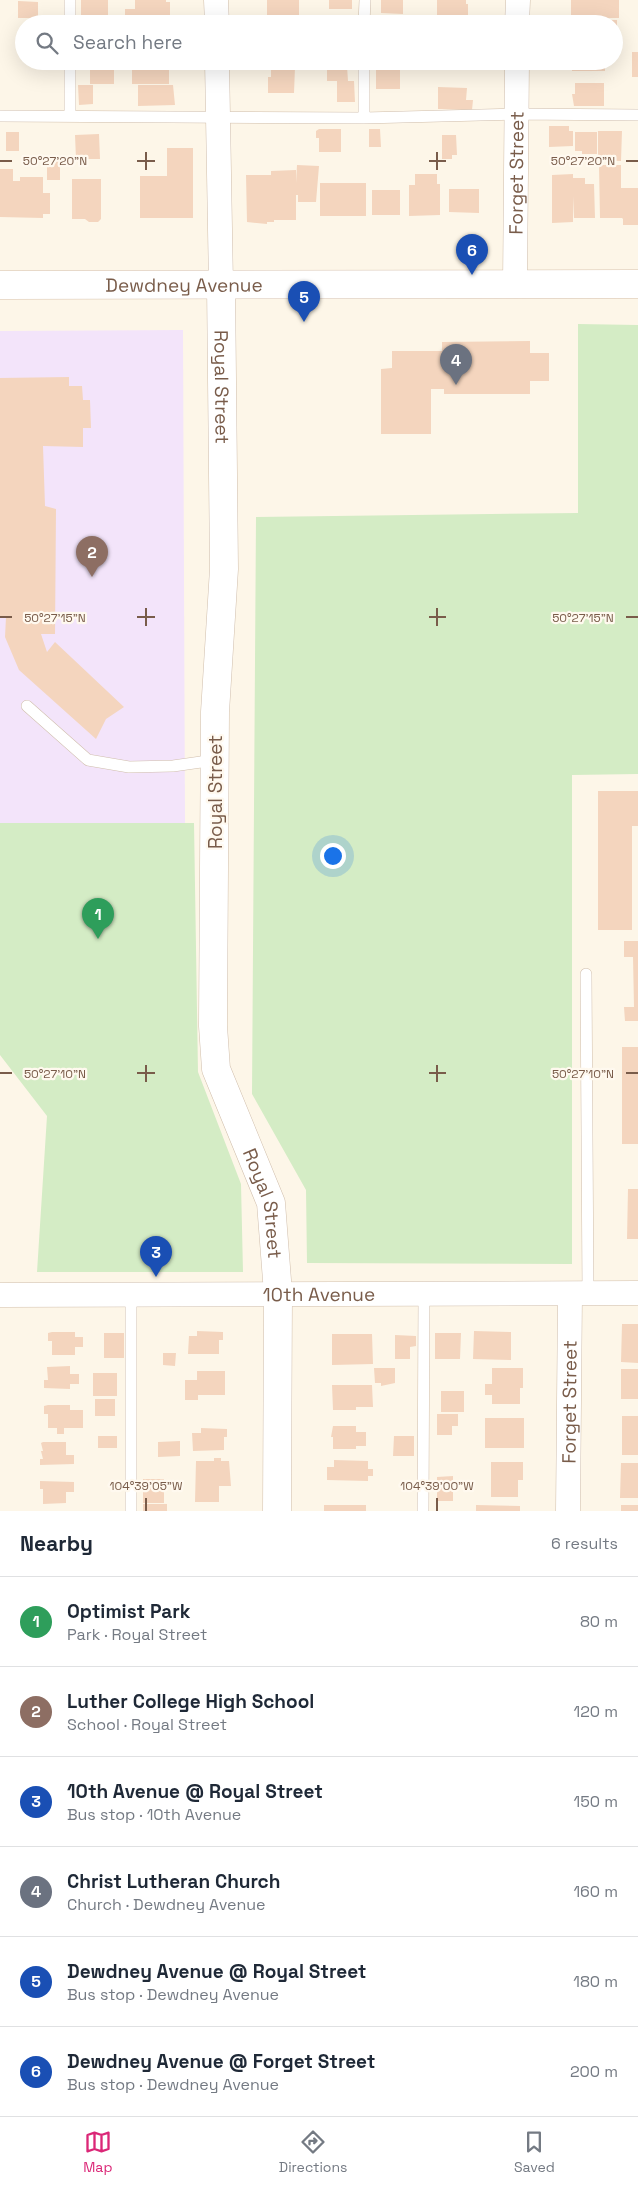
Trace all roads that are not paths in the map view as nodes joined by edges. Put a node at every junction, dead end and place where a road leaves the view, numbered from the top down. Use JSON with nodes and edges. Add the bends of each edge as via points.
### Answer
{"nodes":[{"id":1,"x":70,"y":0,"type":"edge"},
{"id":2,"x":216,"y":0,"type":"edge"},
{"id":3,"x":364,"y":0,"type":"edge"},
{"id":4,"x":518,"y":0,"type":"edge"},
{"id":5,"x":70,"y":15,"type":"edge"},
{"id":6,"x":217,"y":15,"type":"edge"},
{"id":7,"x":364,"y":15,"type":"edge"},
{"id":8,"x":517,"y":15,"type":"edge"},
{"id":9,"x":70,"y":70,"type":"edge"},
{"id":10,"x":217,"y":70,"type":"edge"},
{"id":11,"x":364,"y":70,"type":"edge"},
{"id":12,"x":517,"y":70,"type":"edge"},
{"id":13,"x":516,"y":114,"type":"junction"},
{"id":14,"x":70,"y":115,"type":"junction"},
{"id":15,"x":638,"y":115,"type":"edge"},
{"id":16,"x":0,"y":116,"type":"edge"},
{"id":17,"x":218,"y":116,"type":"junction"},
{"id":18,"x":364,"y":118,"type":"junction"},
{"id":19,"x":515,"y":284,"type":"junction"},
{"id":20,"x":638,"y":284,"type":"edge"},
{"id":21,"x":0,"y":285,"type":"edge"},
{"id":22,"x":221,"y":285,"type":"junction"},
{"id":23,"x":27,"y":706,"type":"dead end"},
{"id":24,"x":215,"y":760,"type":"junction"},
{"id":25,"x":586,"y":974,"type":"dead end"},
{"id":26,"x":278,"y":1293,"type":"junction"},
{"id":27,"x":638,"y":1293,"type":"edge"},
{"id":28,"x":579,"y":1294,"type":"junction"},
{"id":29,"x":0,"y":1295,"type":"edge"},
{"id":30,"x":131,"y":1295,"type":"junction"},
{"id":31,"x":424,"y":1295,"type":"junction"},
{"id":32,"x":131,"y":1511,"type":"edge"},
{"id":33,"x":277,"y":1511,"type":"edge"},
{"id":34,"x":423,"y":1511,"type":"edge"},
{"id":35,"x":568,"y":1511,"type":"edge"}],
"edges":[{"from":1,"to":5,"type":"lane"},
{"from":2,"to":6,"type":"street"},
{"from":3,"to":7,"type":"lane"},
{"from":4,"to":8,"type":"street"},
{"from":9,"to":14,"type":"lane"},
{"from":10,"to":17,"type":"street","name":"Royal Street"},
{"from":11,"to":18,"type":"lane"},
{"from":12,"to":13,"type":"street","name":"Forget Street"},
{"from":13,"to":15,"type":"lane"},
{"from":13,"to":18,"type":"lane"},
{"from":13,"to":19,"type":"street","name":"Forget Street"},
{"from":14,"to":16,"type":"lane"},
{"from":14,"to":17,"type":"lane"},
{"from":17,"to":18,"type":"lane"},
{"from":17,"to":22,"type":"street","name":"Royal Street"},
{"from":19,"to":20,"type":"street","name":"Dewdney Avenue"},
{"from":19,"to":22,"type":"street","name":"Dewdney Avenue"},
{"from":21,"to":22,"type":"street","name":"Dewdney Avenue"},
{"from":22,"to":24,"type":"street","name":"Royal Street","via":[[224,569]]},
{"from":23,"to":24,"type":"lane","via":[[88,760],[128,767],[173,766]]},
{"from":24,"to":26,"type":"street","name":"Royal Street","via":[[216,1069],[271,1203]]},
{"from":25,"to":28,"type":"lane"},
{"from":26,"to":30,"type":"street","name":"10th Avenue"},
{"from":26,"to":31,"type":"street","name":"10th Avenue"},
{"from":26,"to":33,"type":"street","name":"Royal Street"},
{"from":27,"to":28,"type":"street","name":"10th Avenue"},
{"from":28,"to":31,"type":"street","name":"10th Avenue"},
{"from":28,"to":35,"type":"street","name":"Forget Street"},
{"from":29,"to":30,"type":"street","name":"10th Avenue"},
{"from":30,"to":32,"type":"lane"},
{"from":31,"to":34,"type":"lane"}]}
